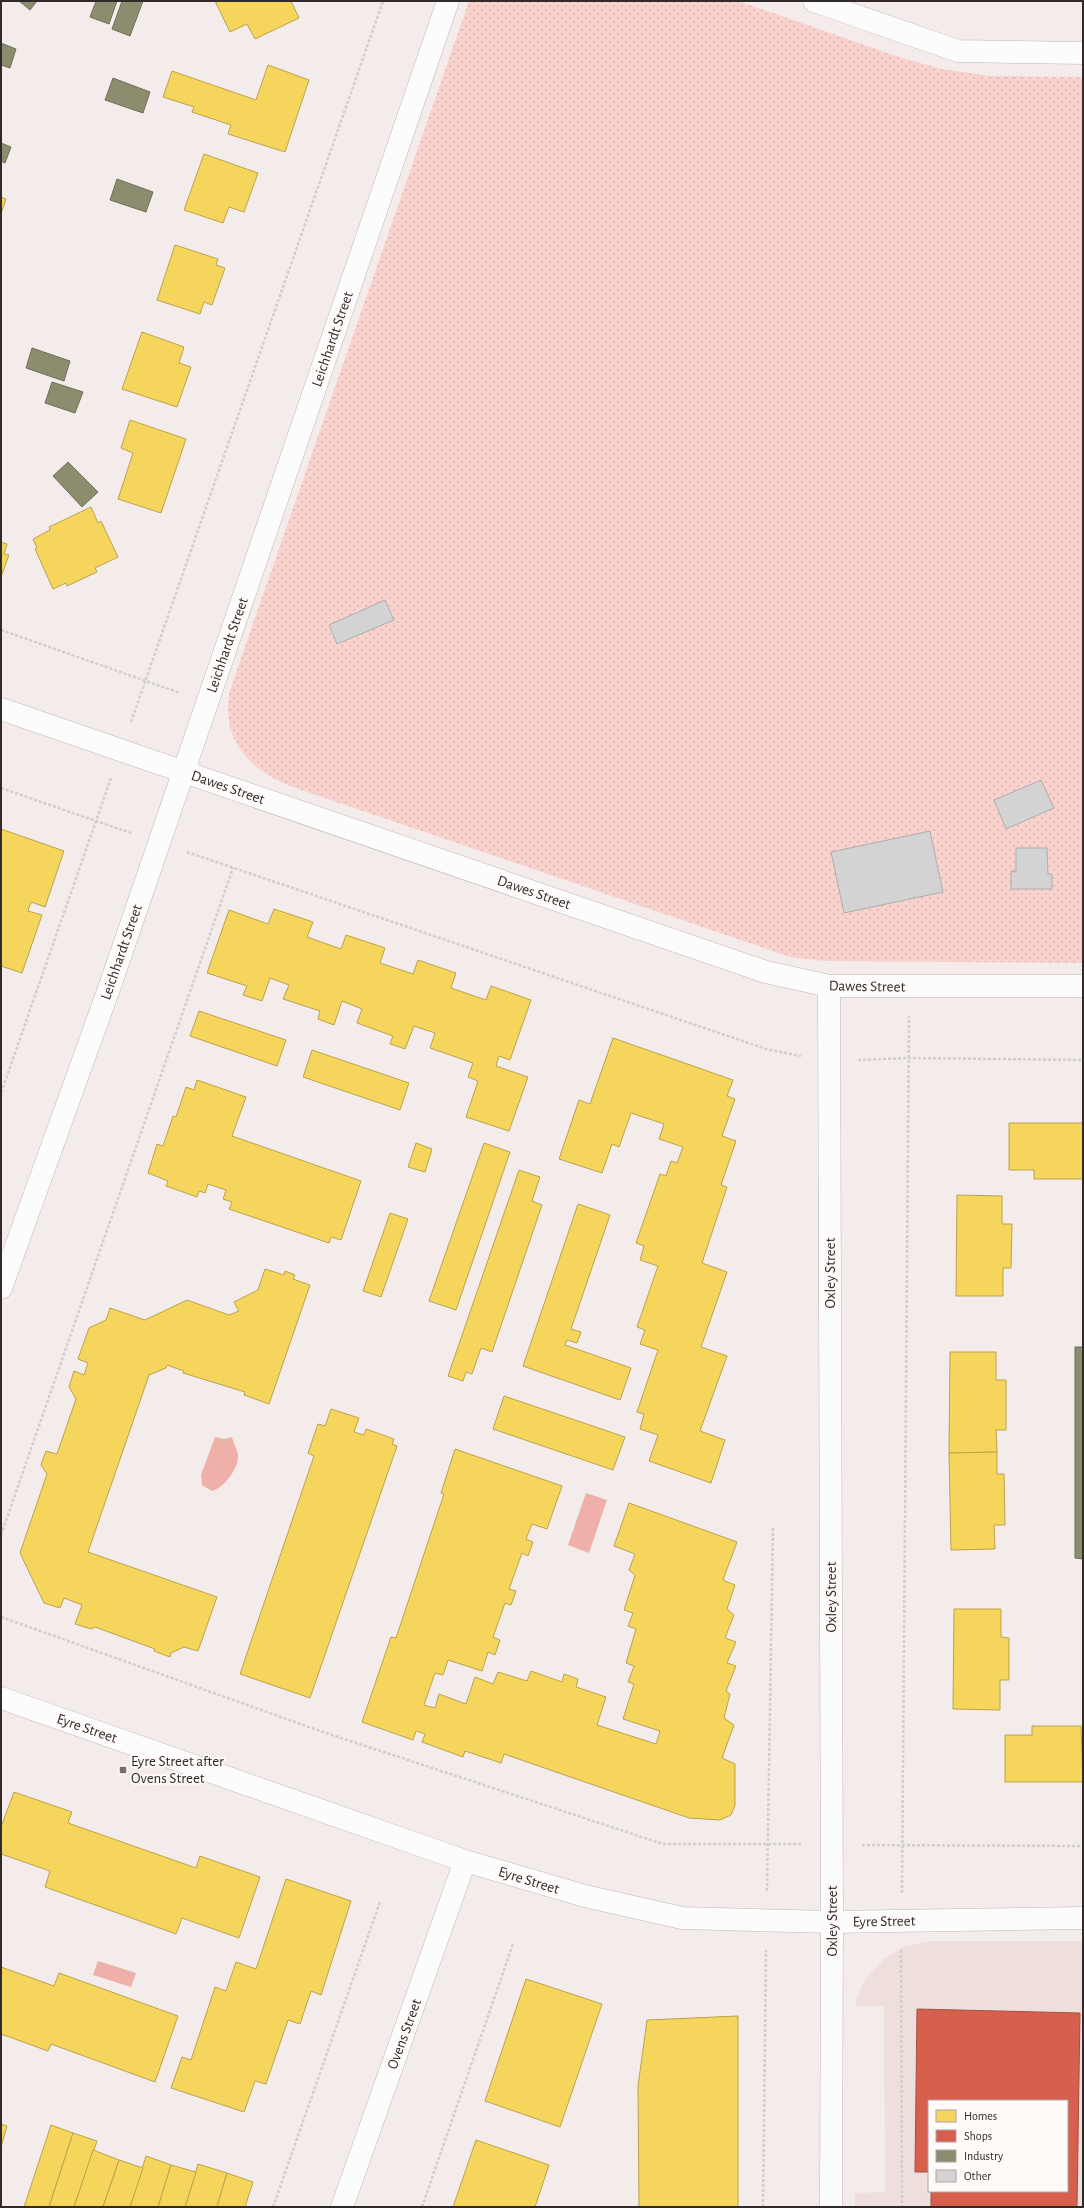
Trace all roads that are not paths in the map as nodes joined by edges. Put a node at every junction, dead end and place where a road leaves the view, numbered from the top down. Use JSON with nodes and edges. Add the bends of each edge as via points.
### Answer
{"nodes":[{"id":1,"x":448,"y":1,"type":"edge"},
{"id":2,"x":814,"y":1,"type":"edge"},
{"id":3,"x":1083,"y":53,"type":"edge"},
{"id":4,"x":1,"y":709,"type":"edge"},
{"id":5,"x":183,"y":772,"type":"junction"},
{"id":6,"x":829,"y":986,"type":"junction"},
{"id":7,"x":1083,"y":986,"type":"edge"},
{"id":8,"x":1,"y":1288,"type":"edge"},
{"id":9,"x":1,"y":1698,"type":"edge"},
{"id":10,"x":465,"y":1861,"type":"junction"},
{"id":11,"x":1083,"y":1918,"type":"edge"},
{"id":12,"x":832,"y":1922,"type":"junction"},
{"id":13,"x":342,"y":2207,"type":"edge"},
{"id":14,"x":830,"y":2207,"type":"edge"}],
"edges":[{"from":1,"to":5,"type":"street","name":"Leichhardt Street"},
{"from":2,"to":3,"type":"street","via":[[958,51]]},
{"from":4,"to":5,"type":"street","name":"Dawes Street"},
{"from":5,"to":6,"type":"street","name":"Dawes Street","via":[[766,972]]},
{"from":5,"to":8,"type":"street","name":"Leichhardt Street","via":[[111,983]]},
{"from":6,"to":7,"type":"street","name":"Dawes Street"},
{"from":6,"to":12,"type":"street","name":"Oxley Street"},
{"from":9,"to":10,"type":"street","name":"Eyre Street"},
{"from":10,"to":12,"type":"street","name":"Eyre Street","via":[[584,1896],[682,1918]]},
{"from":10,"to":13,"type":"street","name":"Ovens Street"},
{"from":11,"to":12,"type":"street","name":"Eyre Street"},
{"from":12,"to":14,"type":"street","name":"Oxley Street"}]}
